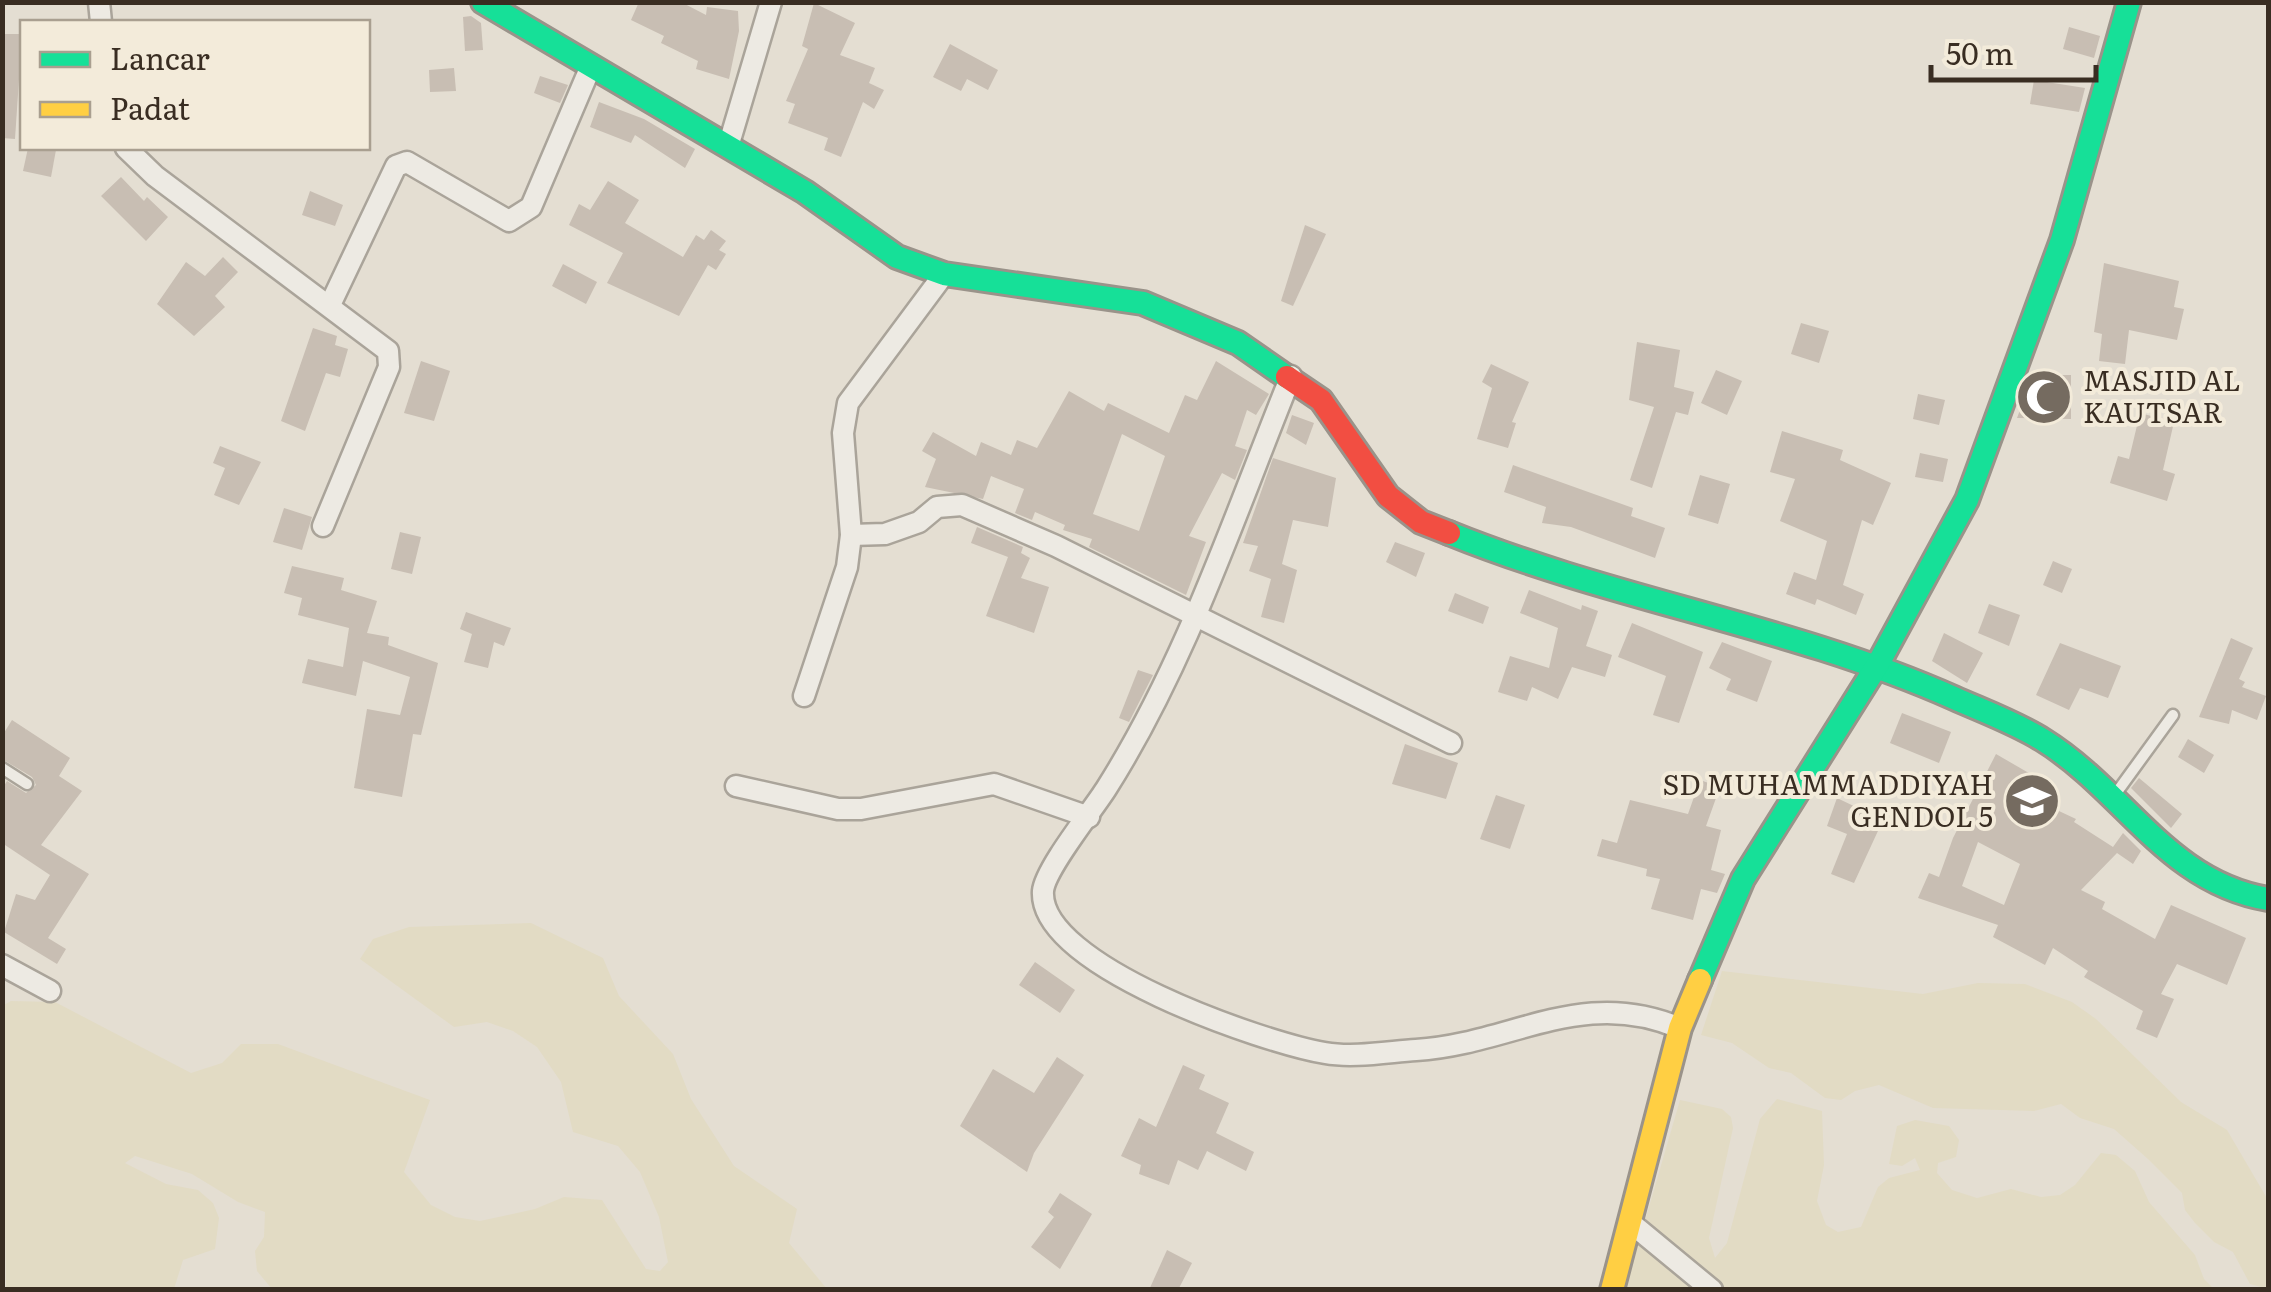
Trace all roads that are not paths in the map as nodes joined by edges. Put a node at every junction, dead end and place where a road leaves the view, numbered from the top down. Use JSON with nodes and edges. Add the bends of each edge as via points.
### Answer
{"nodes":[{"id":1,"x":483,"y":2,"type":"edge"},
{"id":2,"x":771,"y":2,"type":"edge"},
{"id":3,"x":2129,"y":2,"type":"edge"},
{"id":4,"x":592,"y":66,"type":"junction"},
{"id":5,"x":728,"y":148,"type":"junction"},
{"id":6,"x":128,"y":150,"type":"edge"},
{"id":7,"x":944,"y":274,"type":"junction"},
{"id":8,"x":330,"y":305,"type":"junction"},
{"id":9,"x":1291,"y":376,"type":"junction"},
{"id":10,"x":323,"y":526,"type":"dead end"},
{"id":11,"x":850,"y":535,"type":"junction"},
{"id":12,"x":1192,"y":615,"type":"junction"},
{"id":13,"x":1878,"y":664,"type":"junction"},
{"id":14,"x":804,"y":696,"type":"dead end"},
{"id":15,"x":2173,"y":715,"type":"dead end"},
{"id":16,"x":1451,"y":743,"type":"dead end"},
{"id":17,"x":2,"y":768,"type":"edge"},
{"id":18,"x":27,"y":784,"type":"dead end"},
{"id":19,"x":736,"y":786,"type":"dead end"},
{"id":20,"x":2113,"y":797,"type":"junction"},
{"id":21,"x":1089,"y":816,"type":"junction"},
{"id":22,"x":2268,"y":899,"type":"edge"},
{"id":23,"x":2,"y":964,"type":"edge"},
{"id":24,"x":50,"y":991,"type":"dead end"},
{"id":25,"x":1680,"y":1028,"type":"junction"},
{"id":26,"x":1632,"y":1224,"type":"junction"},
{"id":27,"x":1612,"y":1290,"type":"edge"},
{"id":28,"x":1712,"y":1290,"type":"edge"}],
"edges":[{"from":1,"to":4,"type":"street"},
{"from":2,"to":5,"type":"street"},
{"from":3,"to":13,"type":"street","via":[[2062,240],[1967,500]]},
{"from":4,"to":5,"type":"street"},
{"from":4,"to":8,"type":"street","via":[[531,207],[508,221],[407,162],[396,166]]},
{"from":5,"to":7,"type":"street","via":[[898,257]]},
{"from":6,"to":8,"type":"street"},
{"from":7,"to":9,"type":"street","via":[[1144,303],[1202,324]]},
{"from":7,"to":11,"type":"street","via":[[848,404],[843,433]]},
{"from":8,"to":10,"type":"street","via":[[380,342],[389,368]]},
{"from":9,"to":12,"type":"street"},
{"from":9,"to":13,"type":"street","via":[[1320,400],[1388,496],[1422,522],[1515,560]]},
{"from":11,"to":12,"type":"street","via":[[885,534],[919,522],[937,507],[962,505]]},
{"from":11,"to":14,"type":"street","via":[[847,566]]},
{"from":12,"to":16,"type":"street"},
{"from":12,"to":21,"type":"street","via":[[1141,734]]},
{"from":13,"to":20,"type":"street","via":[[2043,740]]},
{"from":13,"to":25,"type":"street","via":[[1742,880]]},
{"from":15,"to":20,"type":"lane"},
{"from":17,"to":18,"type":"lane"},
{"from":19,"to":21,"type":"street","via":[[861,810],[994,784]]},
{"from":20,"to":22,"type":"street","via":[[2201,877],[2233,893]]},
{"from":21,"to":25,"type":"street","via":[[1043,889],[1057,927],[1096,962],[1279,1044],[1330,1054],[1422,1050],[1608,1010]]},
{"from":23,"to":24,"type":"street"},
{"from":25,"to":26,"type":"street"},
{"from":26,"to":27,"type":"street"},
{"from":26,"to":28,"type":"street"}]}
